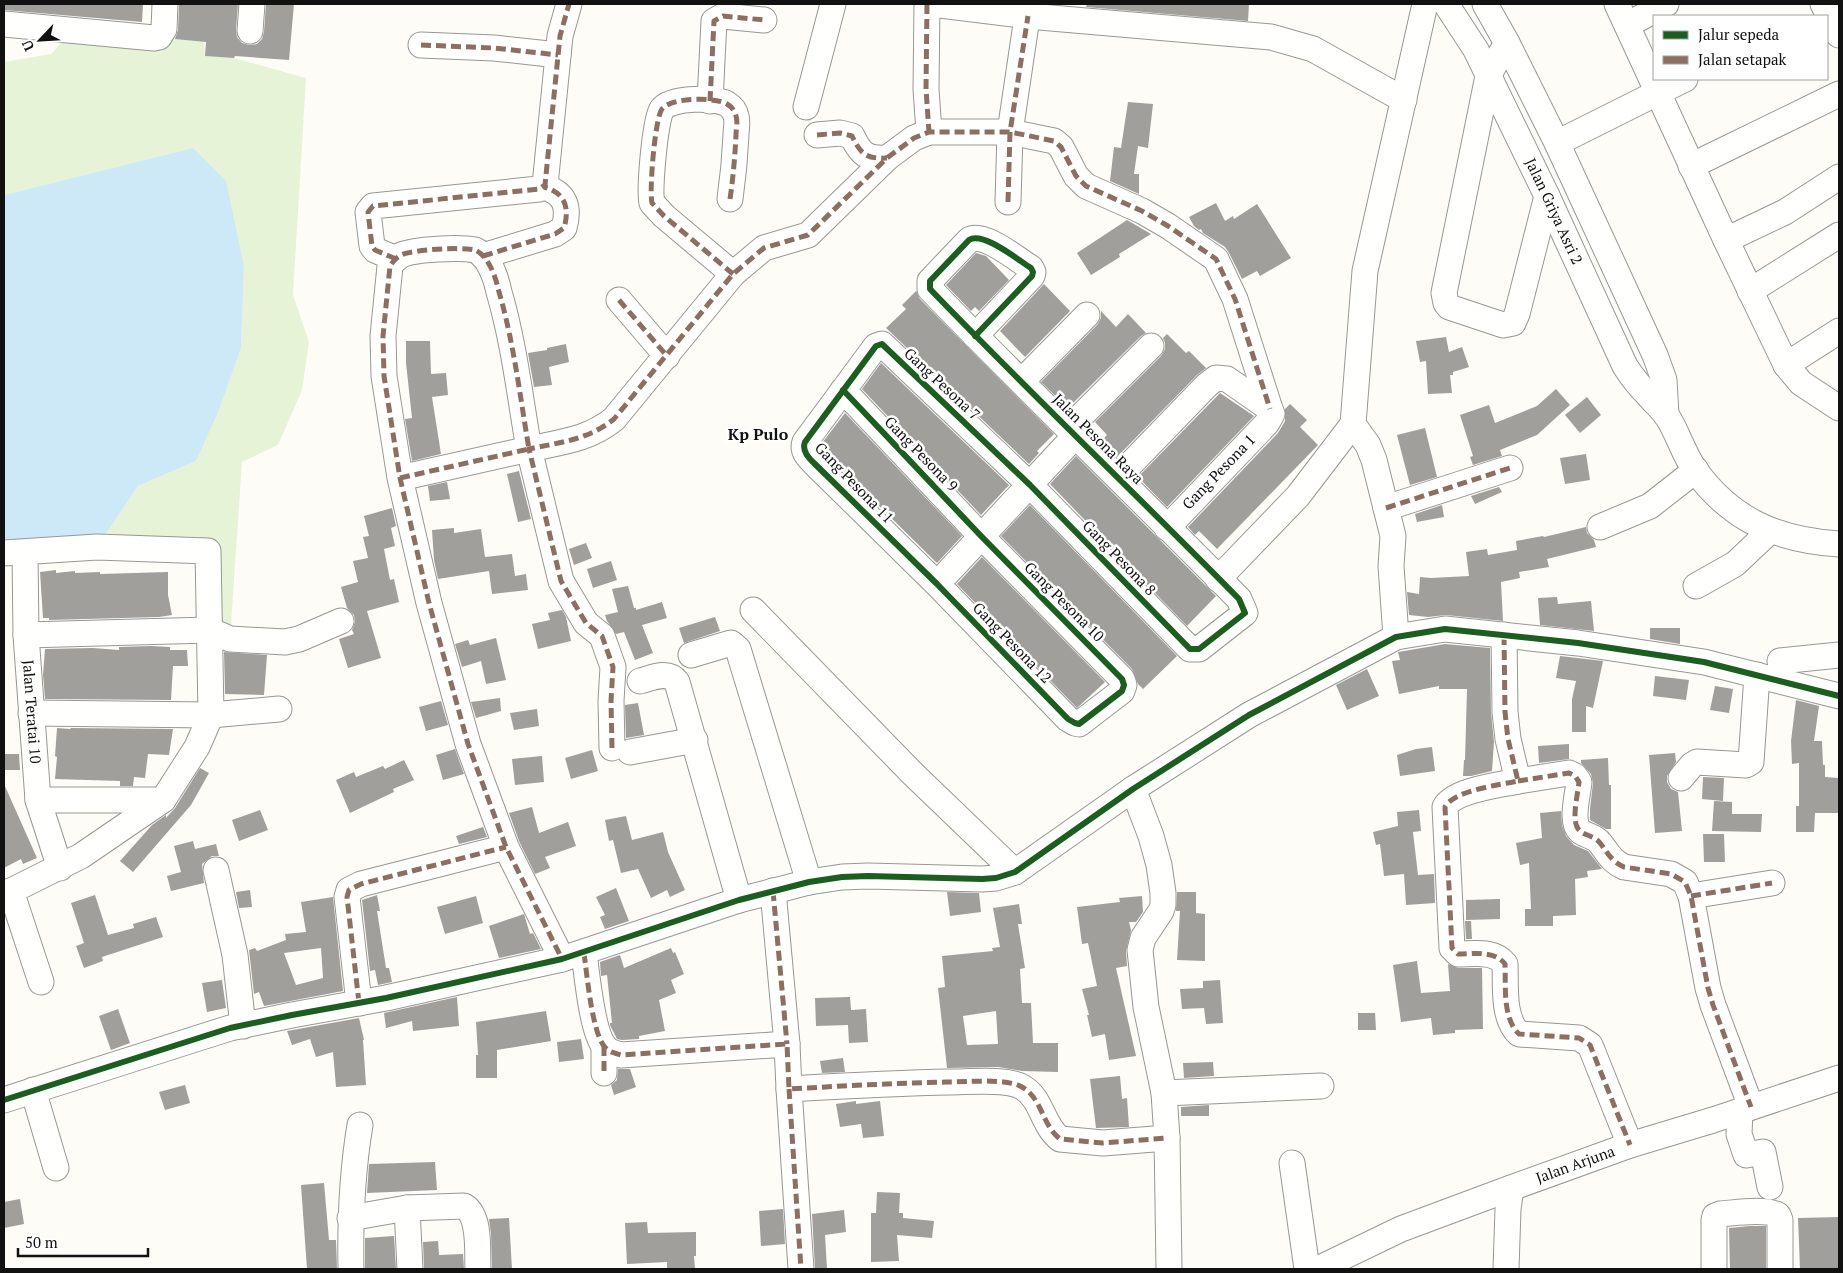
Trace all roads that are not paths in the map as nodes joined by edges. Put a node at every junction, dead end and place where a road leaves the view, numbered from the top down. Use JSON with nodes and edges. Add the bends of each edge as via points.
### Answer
{"nodes":[{"id":1,"x":165,"y":4,"type":"edge"},
{"id":2,"x":252,"y":4,"type":"edge"},
{"id":3,"x":569,"y":4,"type":"edge"},
{"id":4,"x":833,"y":4,"type":"edge"},
{"id":5,"x":927,"y":4,"type":"edge"},
{"id":6,"x":932,"y":4,"type":"edge"},
{"id":7,"x":1425,"y":4,"type":"edge"},
{"id":8,"x":1446,"y":4,"type":"edge"},
{"id":9,"x":1485,"y":4,"type":"edge"},
{"id":10,"x":1666,"y":4,"type":"edge"},
{"id":11,"x":1028,"y":10,"type":"edge"},
{"id":12,"x":1622,"y":14,"type":"edge"},
{"id":13,"x":764,"y":20,"type":"dead end"},
{"id":14,"x":1828,"y":21,"type":"edge"},
{"id":15,"x":4,"y":24,"type":"edge"},
{"id":16,"x":250,"y":31,"type":"dead end"},
{"id":17,"x":1839,"y":35,"type":"edge"},
{"id":18,"x":421,"y":45,"type":"dead end"},
{"id":19,"x":1506,"y":46,"type":"junction"},
{"id":20,"x":558,"y":55,"type":"junction"},
{"id":21,"x":1490,"y":73,"type":"junction"},
{"id":22,"x":1683,"y":80,"type":"edge"},
{"id":23,"x":1658,"y":93,"type":"junction"},
{"id":24,"x":1839,"y":94,"type":"edge"},
{"id":25,"x":1404,"y":100,"type":"junction"},
{"id":26,"x":710,"y":101,"type":"junction"},
{"id":27,"x":806,"y":107,"type":"dead end"},
{"id":28,"x":929,"y":132,"type":"junction"},
{"id":29,"x":1010,"y":132,"type":"junction"},
{"id":30,"x":817,"y":135,"type":"dead end"},
{"id":31,"x":1557,"y":143,"type":"junction"},
{"id":32,"x":887,"y":158,"type":"junction"},
{"id":33,"x":1691,"y":166,"type":"junction"},
{"id":34,"x":1839,"y":177,"type":"edge"},
{"id":35,"x":544,"y":187,"type":"junction"},
{"id":36,"x":1547,"y":196,"type":"junction"},
{"id":37,"x":730,"y":199,"type":"dead end"},
{"id":38,"x":1008,"y":202,"type":"dead end"},
{"id":39,"x":1839,"y":235,"type":"edge"},
{"id":40,"x":1726,"y":240,"type":"junction"},
{"id":41,"x":483,"y":256,"type":"junction"},
{"id":42,"x":396,"y":259,"type":"junction"},
{"id":43,"x":733,"y":274,"type":"junction"},
{"id":44,"x":1750,"y":291,"type":"junction"},
{"id":45,"x":619,"y":300,"type":"dead end"},
{"id":46,"x":1087,"y":315,"type":"dead end"},
{"id":47,"x":1839,"y":331,"type":"edge"},
{"id":48,"x":975,"y":336,"type":"junction"},
{"id":49,"x":1151,"y":346,"type":"dead end"},
{"id":50,"x":667,"y":356,"type":"junction"},
{"id":51,"x":1786,"y":365,"type":"junction"},
{"id":52,"x":1022,"y":381,"type":"junction"},
{"id":53,"x":843,"y":390,"type":"junction"},
{"id":54,"x":1839,"y":408,"type":"edge"},
{"id":55,"x":1271,"y":413,"type":"junction"},
{"id":56,"x":1666,"y":415,"type":"junction"},
{"id":57,"x":1353,"y":424,"type":"junction"},
{"id":58,"x":1072,"y":432,"type":"junction"},
{"id":59,"x":529,"y":449,"type":"junction"},
{"id":60,"x":1510,"y":468,"type":"dead end"},
{"id":61,"x":1696,"y":470,"type":"junction"},
{"id":62,"x":1118,"y":477,"type":"junction"},
{"id":63,"x":400,"y":478,"type":"junction"},
{"id":64,"x":1030,"y":485,"type":"junction"},
{"id":65,"x":1386,"y":508,"type":"junction"},
{"id":66,"x":1600,"y":527,"type":"dead end"},
{"id":67,"x":1167,"y":528,"type":"junction"},
{"id":68,"x":1770,"y":531,"type":"junction"},
{"id":69,"x":981,"y":536,"type":"junction"},
{"id":70,"x":1839,"y":544,"type":"edge"},
{"id":71,"x":14,"y":553,"type":"edge"},
{"id":72,"x":1218,"y":579,"type":"junction"},
{"id":73,"x":937,"y":584,"type":"junction"},
{"id":74,"x":1696,"y":586,"type":"dead end"},
{"id":75,"x":753,"y":610,"type":"dead end"},
{"id":76,"x":1245,"y":613,"type":"joint"},
{"id":77,"x":341,"y":621,"type":"dead end"},
{"id":78,"x":209,"y":630,"type":"junction"},
{"id":79,"x":26,"y":635,"type":"junction"},
{"id":80,"x":1504,"y":635,"type":"junction"},
{"id":81,"x":1396,"y":637,"type":"junction"},
{"id":82,"x":691,"y":655,"type":"dead end"},
{"id":83,"x":1839,"y":656,"type":"edge"},
{"id":84,"x":1780,"y":661,"type":"dead end"},
{"id":85,"x":1757,"y":675,"type":"junction"},
{"id":86,"x":640,"y":681,"type":"dead end"},
{"id":87,"x":1839,"y":696,"type":"edge"},
{"id":88,"x":279,"y":709,"type":"dead end"},
{"id":89,"x":31,"y":713,"type":"junction"},
{"id":90,"x":211,"y":715,"type":"junction"},
{"id":91,"x":1068,"y":719,"type":"joint"},
{"id":92,"x":695,"y":740,"type":"junction"},
{"id":93,"x":1681,"y":778,"type":"dead end"},
{"id":94,"x":1518,"y":781,"type":"junction"},
{"id":95,"x":1133,"y":789,"type":"junction"},
{"id":96,"x":38,"y":800,"type":"junction"},
{"id":97,"x":163,"y":800,"type":"junction"},
{"id":98,"x":506,"y":847,"type":"junction"},
{"id":99,"x":60,"y":868,"type":"junction"},
{"id":100,"x":216,"y":870,"type":"dead end"},
{"id":101,"x":1015,"y":872,"type":"junction"},
{"id":102,"x":809,"y":882,"type":"junction"},
{"id":103,"x":1772,"y":883,"type":"dead end"},
{"id":104,"x":773,"y":891,"type":"junction"},
{"id":105,"x":7,"y":892,"type":"edge"},
{"id":106,"x":1692,"y":896,"type":"junction"},
{"id":107,"x":739,"y":900,"type":"junction"},
{"id":108,"x":573,"y":956,"type":"junction"},
{"id":109,"x":41,"y":982,"type":"dead end"},
{"id":110,"x":359,"y":1003,"type":"junction"},
{"id":111,"x":243,"y":1026,"type":"junction"},
{"id":112,"x":786,"y":1044,"type":"junction"},
{"id":113,"x":604,"y":1046,"type":"junction"},
{"id":114,"x":604,"y":1073,"type":"dead end"},
{"id":115,"x":1839,"y":1078,"type":"edge"},
{"id":116,"x":1321,"y":1086,"type":"dead end"},
{"id":117,"x":789,"y":1089,"type":"junction"},
{"id":118,"x":33,"y":1090,"type":"junction"},
{"id":119,"x":1164,"y":1093,"type":"junction"},
{"id":120,"x":4,"y":1100,"type":"edge"},
{"id":121,"x":1745,"y":1109,"type":"junction"},
{"id":122,"x":360,"y":1125,"type":"dead end"},
{"id":123,"x":1167,"y":1138,"type":"junction"},
{"id":124,"x":1630,"y":1145,"type":"junction"},
{"id":125,"x":1292,"y":1163,"type":"dead end"},
{"id":126,"x":56,"y":1168,"type":"dead end"},
{"id":127,"x":1770,"y":1187,"type":"dead end"},
{"id":128,"x":1511,"y":1188,"type":"junction"},
{"id":129,"x":407,"y":1208,"type":"junction"},
{"id":130,"x":350,"y":1218,"type":"junction"},
{"id":131,"x":351,"y":1269,"type":"edge"},
{"id":132,"x":410,"y":1269,"type":"edge"},
{"id":133,"x":478,"y":1269,"type":"edge"},
{"id":134,"x":801,"y":1269,"type":"edge"},
{"id":135,"x":1169,"y":1269,"type":"edge"},
{"id":136,"x":1307,"y":1269,"type":"edge"},
{"id":137,"x":1318,"y":1269,"type":"edge"},
{"id":138,"x":1506,"y":1269,"type":"edge"},
{"id":139,"x":1714,"y":1269,"type":"edge"},
{"id":140,"x":1780,"y":1269,"type":"edge"}],
"edges":[{"from":1,"to":15,"type":"street","via":[[164,29],[159,37],[154,38]]},
{"from":2,"to":16,"type":"street"},
{"from":3,"to":20,"type":"street"},
{"from":4,"to":27,"type":"street"},
{"from":5,"to":28,"type":"street"},
{"from":6,"to":11,"type":"street"},
{"from":7,"to":25,"type":"street"},
{"from":8,"to":21,"type":"street","name":"Jalan Griya Asri 2"},
{"from":9,"to":19,"type":"street","name":"Jalan Griya Asri 2"},
{"from":10,"to":12,"type":"street"},
{"from":11,"to":25,"type":"street","via":[[1271,37],[1313,49]]},
{"from":11,"to":29,"type":"street"},
{"from":12,"to":23,"type":"street"},
{"from":13,"to":26,"type":"street","via":[[723,16],[714,20]]},
{"from":14,"to":17,"type":"street"},
{"from":18,"to":20,"type":"street"},
{"from":19,"to":21,"type":"street"},
{"from":19,"to":31,"type":"street","name":"Jalan Griya Asri 2"},
{"from":20,"to":35,"type":"street"},
{"from":21,"to":36,"type":"street","name":"Jalan Griya Asri 2"},
{"from":21,"to":36,"type":"street","via":[[1444,293],[1449,307],[1503,325],[1513,323]]},
{"from":22,"to":23,"type":"street"},
{"from":23,"to":31,"type":"street"},
{"from":23,"to":33,"type":"street"},
{"from":24,"to":33,"type":"street"},
{"from":25,"to":57,"type":"street","via":[[1366,271]]},
{"from":26,"to":37,"type":"street","via":[[728,104],[737,118]]},
{"from":26,"to":43,"type":"street","via":[[676,100],[662,109],[654,150],[651,199],[664,216]]},
{"from":28,"to":29,"type":"street"},
{"from":28,"to":32,"type":"street","via":[[914,138]]},
{"from":29,"to":38,"type":"street"},
{"from":29,"to":55,"type":"street","via":[[1056,142],[1076,176],[1086,186],[1153,218],[1216,259],[1235,299]]},
{"from":30,"to":32,"type":"street","via":[[840,133],[852,136],[858,149],[872,159]]},
{"from":31,"to":56,"type":"street","name":"Jalan Griya Asri 2","via":[[1661,368]]},
{"from":32,"to":43,"type":"street","via":[[808,235],[764,248]]},
{"from":33,"to":40,"type":"street"},
{"from":34,"to":40,"type":"street","via":[[1785,212]]},
{"from":35,"to":41,"type":"street","via":[[562,196],[567,212],[564,228],[556,234]]},
{"from":35,"to":42,"type":"street","via":[[373,206],[368,212],[372,246]]},
{"from":36,"to":56,"type":"street","name":"Jalan Griya Asri 2","via":[[1625,366]]},
{"from":39,"to":44,"type":"street"},
{"from":40,"to":44,"type":"street"},
{"from":41,"to":42,"type":"street","via":[[472,249],[427,250]]},
{"from":41,"to":59,"type":"street","via":[[499,291]]},
{"from":42,"to":63,"type":"street","via":[[390,266],[383,336],[384,376]]},
{"from":43,"to":50,"type":"street"},
{"from":44,"to":51,"type":"street"},
{"from":45,"to":50,"type":"street"},
{"from":46,"to":52,"type":"street"},
{"from":47,"to":51,"type":"street"},
{"from":48,"to":48,"type":"street","name":"Jalan Pesona Raya","via":[[1033,272],[987,240],[973,238],[930,280],[929,286]]},
{"from":48,"to":52,"type":"street","name":"Jalan Pesona Raya"},
{"from":49,"to":58,"type":"street"},
{"from":50,"to":59,"type":"street","via":[[601,430],[585,437]]},
{"from":51,"to":54,"type":"street","via":[[1801,384]]},
{"from":52,"to":58,"type":"street","name":"Jalan Pesona Raya"},
{"from":53,"to":64,"type":"street","name":"Gang Pesona 7","via":[[876,346],[883,345]]},
{"from":53,"to":69,"type":"street","name":"Gang Pesona 9"},
{"from":53,"to":73,"type":"street","name":"Gang Pesona 11","via":[[805,442],[805,452]]},
{"from":55,"to":62,"type":"street","via":[[1227,379],[1216,378]]},
{"from":55,"to":67,"type":"street","name":"Gang Pesona 1"},
{"from":56,"to":61,"type":"street","name":"Jalan Griya Asri 2"},
{"from":57,"to":65,"type":"street","via":[[1371,452]]},
{"from":57,"to":72,"type":"street","via":[[1298,496]]},
{"from":58,"to":62,"type":"street","name":"Jalan Pesona Raya"},
{"from":58,"to":64,"type":"street"},
{"from":59,"to":63,"type":"street"},
{"from":59,"to":92,"type":"street","via":[[561,581],[586,623],[602,636],[613,667],[611,701],[621,750]]},
{"from":60,"to":65,"type":"street"},
{"from":61,"to":66,"type":"street","via":[[1650,506]]},
{"from":61,"to":68,"type":"street","name":"Jalan Griya Asri 2","via":[[1735,511]]},
{"from":62,"to":67,"type":"street","name":"Jalan Pesona Raya"},
{"from":63,"to":98,"type":"street","via":[[429,603],[468,744]]},
{"from":64,"to":69,"type":"street"},
{"from":64,"to":76,"type":"street","name":"Gang Pesona 8","via":[[1190,650],[1200,650]]},
{"from":65,"to":81,"type":"street","via":[[1393,536],[1391,566]]},
{"from":67,"to":72,"type":"street","name":"Jalan Pesona Raya"},
{"from":68,"to":70,"type":"street","name":"Jalan Griya Asri 2","via":[[1793,538]]},
{"from":68,"to":74,"type":"street","via":[[1735,564]]},
{"from":69,"to":73,"type":"street"},
{"from":69,"to":91,"type":"street","name":"Gang Pesona 10","via":[[1124,682],[1123,688],[1082,722]]},
{"from":71,"to":78,"type":"street","via":[[97,548],[208,552]]},
{"from":71,"to":79,"type":"street","name":"Jalan Teratai 10"},
{"from":72,"to":76,"type":"street","name":"Jalan Pesona Raya","via":[[1239,599]]},
{"from":73,"to":91,"type":"street","name":"Gang Pesona 12"},
{"from":75,"to":101,"type":"street","via":[[913,774]]},
{"from":77,"to":78,"type":"street","via":[[285,642],[230,638]]},
{"from":78,"to":79,"type":"street"},
{"from":78,"to":90,"type":"street"},
{"from":79,"to":89,"type":"street","name":"Jalan Teratai 10"},
{"from":80,"to":81,"type":"street","via":[[1444,629]]},
{"from":80,"to":85,"type":"street","via":[[1704,662]]},
{"from":80,"to":94,"type":"street","via":[[1505,712]]},
{"from":81,"to":95,"type":"street","via":[[1248,715]]},
{"from":82,"to":102,"type":"street","via":[[731,643],[736,645]]},
{"from":83,"to":84,"type":"street"},
{"from":85,"to":87,"type":"street"},
{"from":85,"to":93,"type":"street","via":[[1751,762],[1697,762]]},
{"from":86,"to":92,"type":"street","via":[[665,676],[675,679]]},
{"from":88,"to":90,"type":"street"},
{"from":89,"to":90,"type":"street"},
{"from":89,"to":96,"type":"street","name":"Jalan Teratai 10"},
{"from":90,"to":97,"type":"street","via":[[197,748]]},
{"from":92,"to":107,"type":"street"},
{"from":94,"to":106,"type":"street","via":[[1569,773],[1575,776],[1579,782],[1575,824],[1579,830],[1598,840],[1609,857],[1624,867],[1677,876],[1685,882]]},
{"from":94,"to":124,"type":"street","via":[[1475,790],[1449,801],[1445,807],[1452,948],[1458,954],[1496,956],[1505,964],[1507,1006],[1514,1029],[1519,1034],[1579,1038],[1590,1046]]},
{"from":95,"to":101,"type":"street"},
{"from":95,"to":119,"type":"street","via":[[1160,865],[1163,894],[1161,911],[1143,938],[1140,950],[1146,1007]]},
{"from":96,"to":97,"type":"street"},
{"from":96,"to":99,"type":"street","name":"Jalan Teratai 10"},
{"from":97,"to":99,"type":"street","via":[[121,827],[103,843]]},
{"from":98,"to":108,"type":"street"},
{"from":98,"to":110,"type":"street","via":[[361,884],[349,890],[347,897]]},
{"from":99,"to":105,"type":"street"},
{"from":100,"to":111,"type":"street","via":[[235,955]]},
{"from":101,"to":102,"type":"street","via":[[982,879],[868,876]]},
{"from":102,"to":104,"type":"street"},
{"from":103,"to":106,"type":"street"},
{"from":104,"to":107,"type":"street"},
{"from":104,"to":112,"type":"street"},
{"from":105,"to":109,"type":"street"},
{"from":106,"to":121,"type":"street","via":[[1712,1005]]},
{"from":107,"to":108,"type":"street"},
{"from":108,"to":110,"type":"street"},
{"from":108,"to":113,"type":"street"},
{"from":110,"to":111,"type":"street"},
{"from":111,"to":118,"type":"street"},
{"from":112,"to":113,"type":"street","via":[[621,1055]]},
{"from":112,"to":117,"type":"street"},
{"from":113,"to":114,"type":"street"},
{"from":115,"to":121,"type":"street","name":"Jalan Arjuna"},
{"from":116,"to":119,"type":"street"},
{"from":117,"to":123,"type":"street","via":[[988,1081],[1011,1083],[1030,1093],[1048,1126],[1060,1139],[1103,1143]]},
{"from":117,"to":134,"type":"street"},
{"from":118,"to":120,"type":"street"},
{"from":118,"to":126,"type":"street"},
{"from":119,"to":123,"type":"street"},
{"from":121,"to":124,"type":"street","name":"Jalan Arjuna"},
{"from":121,"to":127,"type":"street","via":[[1739,1134],[1746,1155],[1763,1152]]},
{"from":122,"to":130,"type":"street"},
{"from":123,"to":135,"type":"street"},
{"from":124,"to":128,"type":"street","name":"Jalan Arjuna"},
{"from":125,"to":136,"type":"street"},
{"from":128,"to":137,"type":"street","name":"Jalan Arjuna","via":[[1401,1229]]},
{"from":128,"to":138,"type":"street"},
{"from":129,"to":130,"type":"street"},
{"from":129,"to":132,"type":"street"},
{"from":129,"to":133,"type":"street","via":[[461,1205],[468,1208],[476,1222]]},
{"from":130,"to":131,"type":"street"},
{"from":139,"to":140,"type":"street","via":[[1715,1216],[1750,1212],[1778,1215]]}]}
